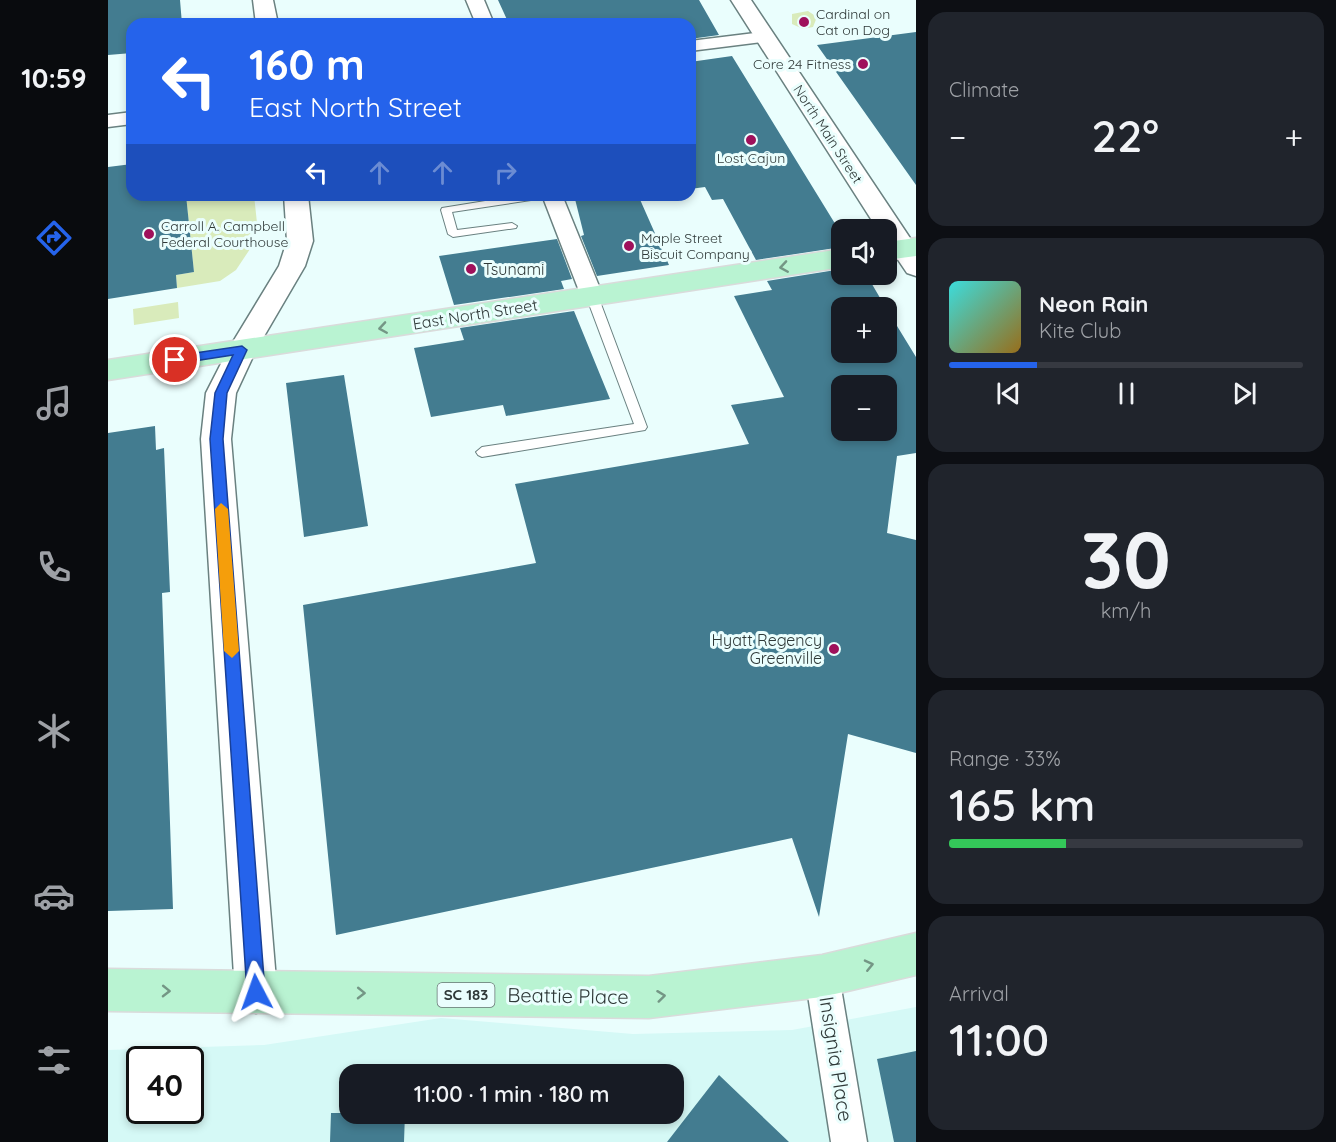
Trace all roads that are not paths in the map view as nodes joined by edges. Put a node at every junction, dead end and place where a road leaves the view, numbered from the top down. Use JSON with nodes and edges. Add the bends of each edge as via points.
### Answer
{"nodes":[{"id":1,"x":263,"y":0,"type":"edge"},
{"id":2,"x":475,"y":0,"type":"edge"},
{"id":3,"x":741,"y":0,"type":"edge"},
{"id":4,"x":266,"y":18,"type":"edge"},
{"id":5,"x":482,"y":18,"type":"edge"},
{"id":6,"x":763,"y":37,"type":"junction"},
{"id":7,"x":696,"y":45,"type":"edge"},
{"id":8,"x":126,"y":119,"type":"edge"},
{"id":9,"x":108,"y":121,"type":"edge"},
{"id":10,"x":297,"y":201,"type":"edge"},
{"id":11,"x":505,"y":201,"type":"edge"},
{"id":12,"x":554,"y":201,"type":"edge"},
{"id":13,"x":512,"y":226,"type":"dead end"},
{"id":14,"x":906,"y":254,"type":"edge"},
{"id":15,"x":831,"y":260,"type":"edge"},
{"id":16,"x":592,"y":296,"type":"junction"},
{"id":17,"x":242,"y":350,"type":"junction"},
{"id":18,"x":108,"y":370,"type":"edge"},
{"id":19,"x":482,"y":452,"type":"dead end"},
{"id":20,"x":916,"y":954,"type":"edge"},
{"id":21,"x":822,"y":976,"type":"junction"},
{"id":22,"x":108,"y":990,"type":"edge"},
{"id":23,"x":256,"y":992,"type":"junction"},
{"id":24,"x":849,"y":1142,"type":"edge"}],
"edges":[{"from":1,"to":4,"type":"street"},
{"from":2,"to":5,"type":"street"},
{"from":3,"to":6,"type":"street","name":"North Main Street"},
{"from":6,"to":7,"type":"street"},
{"from":6,"to":14,"type":"street","name":"North Main Street"},
{"from":8,"to":9,"type":"street"},
{"from":10,"to":17,"type":"street","via":[[300,241],[292,266]]},
{"from":11,"to":13,"type":"lane","via":[[446,210],[453,234]]},
{"from":12,"to":16,"type":"street"},
{"from":15,"to":16,"type":"main road","name":"East North Street","one_way":true},
{"from":16,"to":17,"type":"main road","name":"East North Street","one_way":true},
{"from":16,"to":19,"type":"lane","via":[[641,426]]},
{"from":17,"to":18,"type":"main road","name":"East North Street"},
{"from":17,"to":23,"type":"street","via":[[221,393],[216,439]]},
{"from":21,"to":20,"type":"main road","name":"Beattie Place","number":"SC 183","one_way":true},
{"from":23,"to":21,"type":"main road","name":"Beattie Place","number":"SC 183","one_way":true,"via":[[649,997]]},
{"from":21,"to":24,"type":"street","name":"Insignia Place"},
{"from":22,"to":23,"type":"main road","name":"Beattie Place","number":"SC 183","one_way":true}]}
